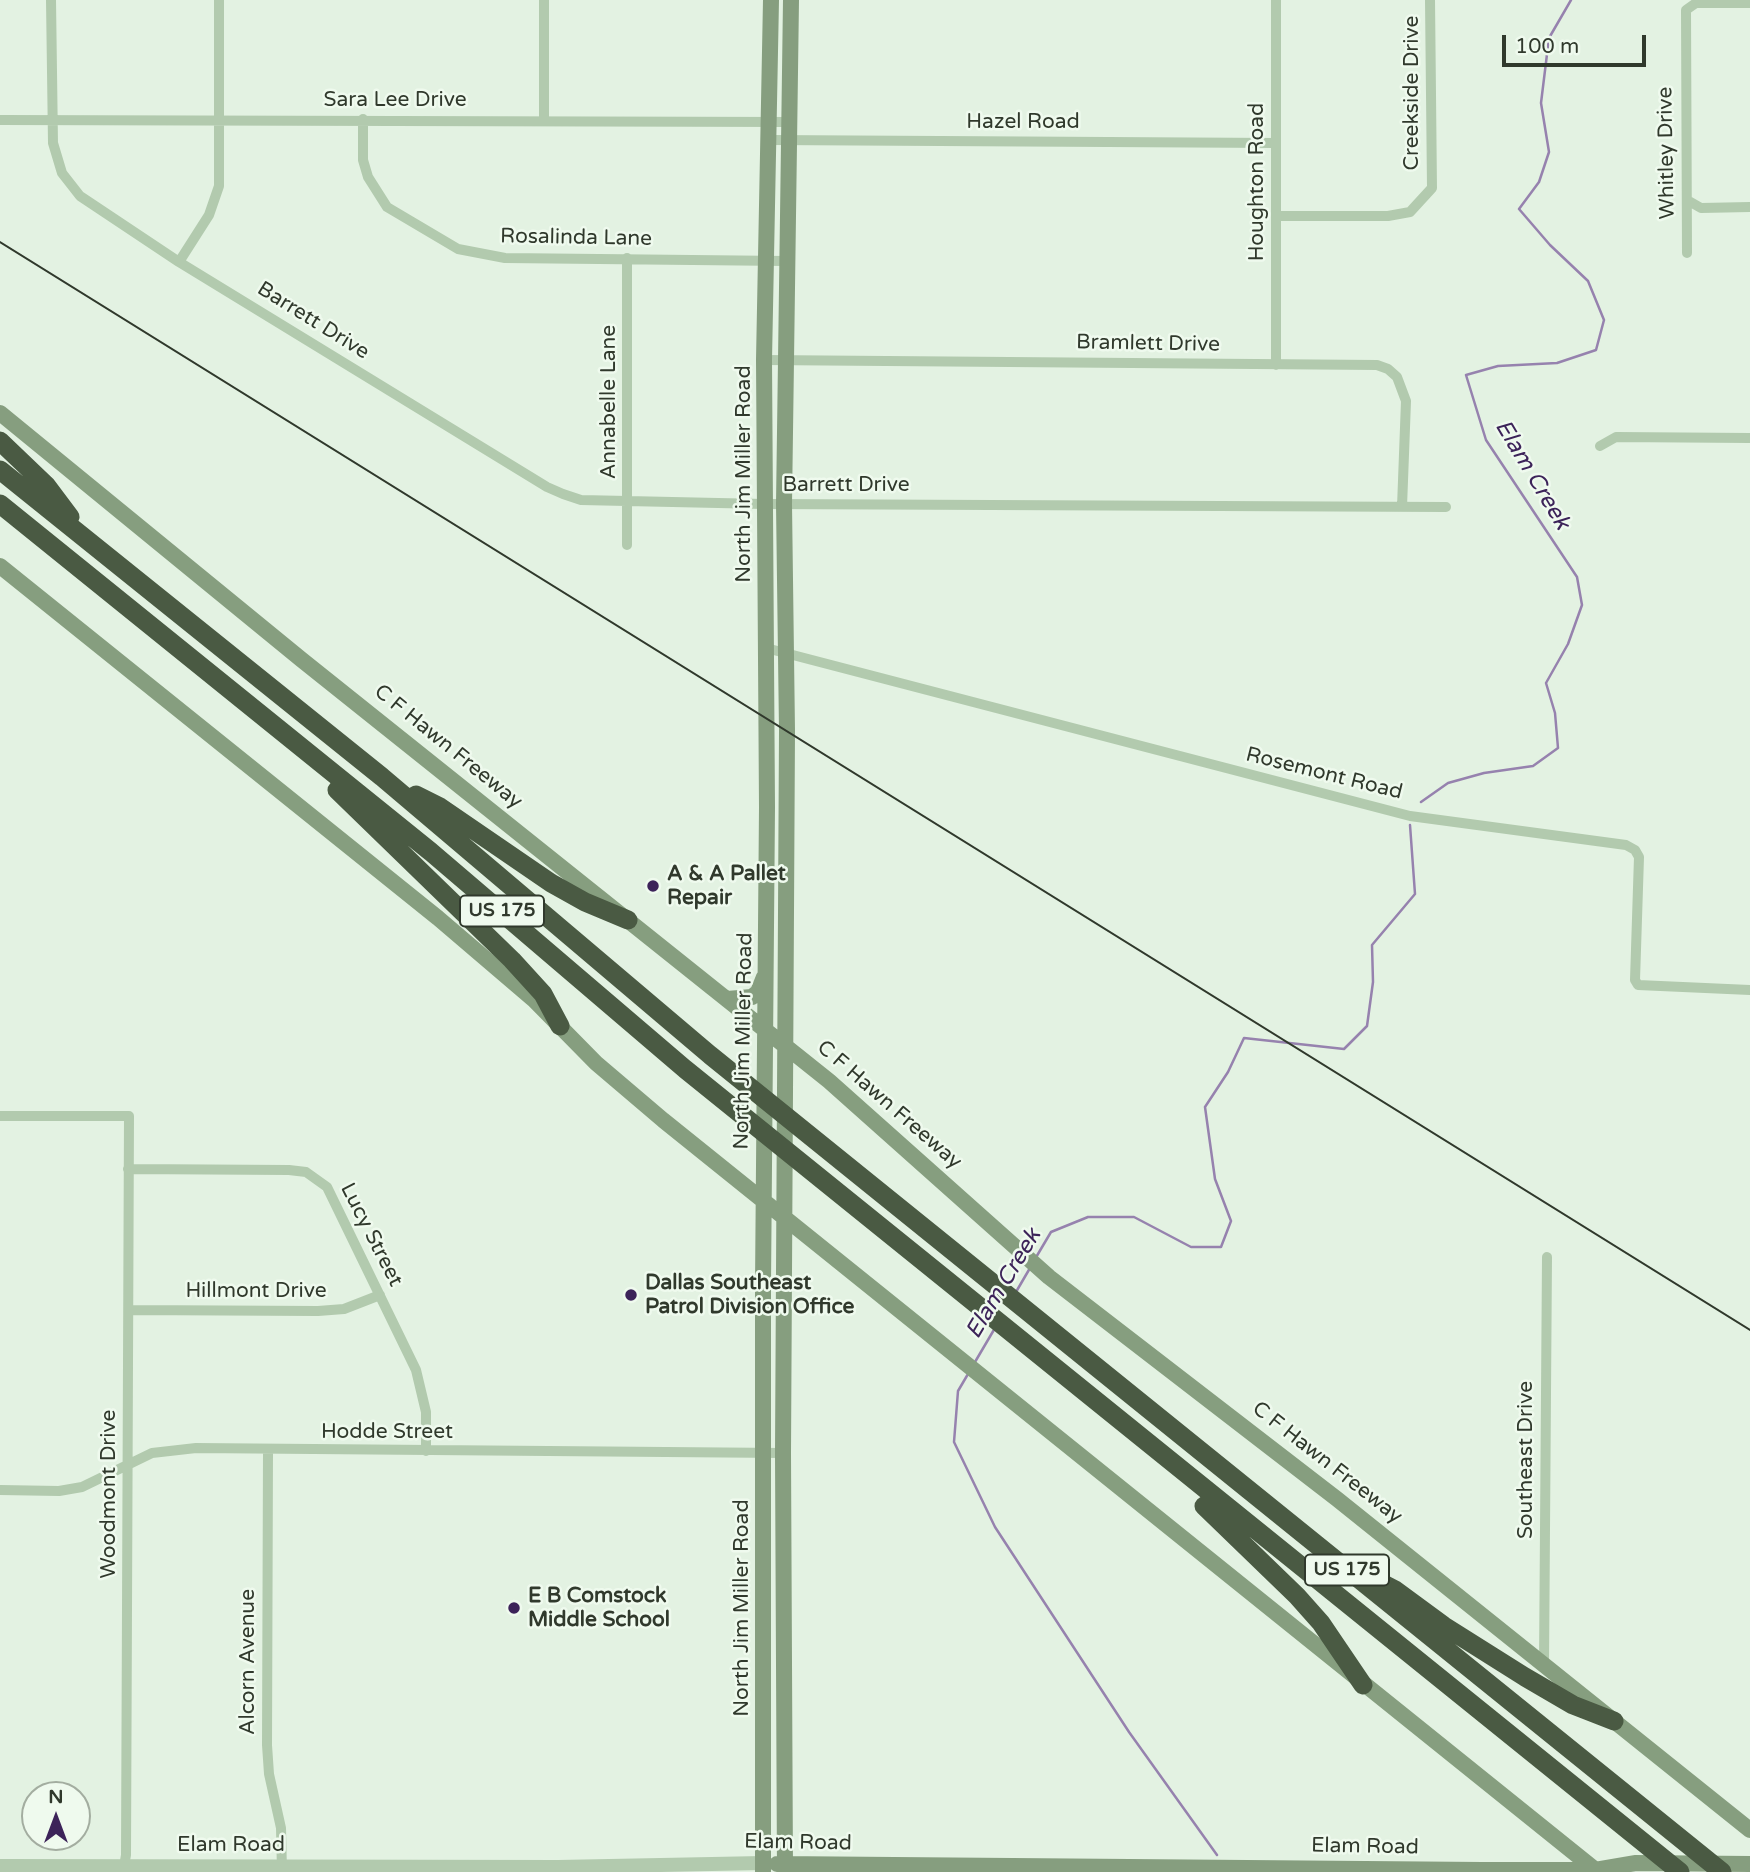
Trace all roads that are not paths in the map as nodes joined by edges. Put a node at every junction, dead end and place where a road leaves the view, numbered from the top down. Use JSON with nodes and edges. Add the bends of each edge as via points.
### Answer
{"nodes":[{"id":1,"x":51,"y":0,"type":"edge"},
{"id":2,"x":219,"y":0,"type":"edge"},
{"id":3,"x":544,"y":0,"type":"edge"},
{"id":4,"x":771,"y":0,"type":"edge"},
{"id":5,"x":791,"y":0,"type":"edge"},
{"id":6,"x":1276,"y":0,"type":"edge"},
{"id":7,"x":1430,"y":0,"type":"edge"},
{"id":8,"x":1750,"y":3,"type":"edge"},
{"id":9,"x":52,"y":119,"type":"junction"},
{"id":10,"x":219,"y":119,"type":"junction"},
{"id":11,"x":363,"y":119,"type":"junction"},
{"id":12,"x":0,"y":120,"type":"edge"},
{"id":13,"x":544,"y":120,"type":"junction"},
{"id":14,"x":771,"y":121,"type":"junction"},
{"id":15,"x":790,"y":122,"type":"junction"},
{"id":16,"x":771,"y":140,"type":"junction"},
{"id":17,"x":789,"y":140,"type":"junction"},
{"id":18,"x":1276,"y":143,"type":"junction"},
{"id":19,"x":1687,"y":200,"type":"junction"},
{"id":20,"x":1750,"y":207,"type":"edge"},
{"id":21,"x":1276,"y":216,"type":"junction"},
{"id":22,"x":1687,"y":253,"type":"dead end"},
{"id":23,"x":627,"y":258,"type":"junction"},
{"id":24,"x":765,"y":260,"type":"junction"},
{"id":25,"x":786,"y":261,"type":"junction"},
{"id":26,"x":179,"y":262,"type":"junction"},
{"id":27,"x":764,"y":360,"type":"junction"},
{"id":28,"x":785,"y":360,"type":"junction"},
{"id":29,"x":1276,"y":365,"type":"junction"},
{"id":30,"x":0,"y":412,"type":"edge"},
{"id":31,"x":1750,"y":438,"type":"edge"},
{"id":32,"x":0,"y":441,"type":"edge"},
{"id":33,"x":1600,"y":446,"type":"dead end"},
{"id":34,"x":0,"y":470,"type":"edge"},
{"id":35,"x":628,"y":501,"type":"junction"},
{"id":36,"x":0,"y":504,"type":"edge"},
{"id":37,"x":764,"y":504,"type":"junction"},
{"id":38,"x":784,"y":504,"type":"junction"},
{"id":39,"x":1402,"y":507,"type":"junction"},
{"id":40,"x":1446,"y":507,"type":"dead end"},
{"id":41,"x":85,"y":539,"type":"junction"},
{"id":42,"x":627,"y":545,"type":"dead end"},
{"id":43,"x":0,"y":566,"type":"edge"},
{"id":44,"x":766,"y":648,"type":"junction"},
{"id":45,"x":785,"y":653,"type":"junction"},
{"id":46,"x":314,"y":758,"type":"junction"},
{"id":47,"x":382,"y":777,"type":"junction"},
{"id":48,"x":628,"y":920,"type":"junction"},
{"id":49,"x":767,"y":964,"type":"junction"},
{"id":50,"x":1750,"y":990,"type":"edge"},
{"id":51,"x":727,"y":999,"type":"junction"},
{"id":52,"x":560,"y":1026,"type":"junction"},
{"id":53,"x":764,"y":1030,"type":"junction"},
{"id":54,"x":785,"y":1045,"type":"junction"},
{"id":55,"x":0,"y":1116,"type":"edge"},
{"id":56,"x":128,"y":1169,"type":"junction"},
{"id":57,"x":763,"y":1198,"type":"junction"},
{"id":58,"x":784,"y":1217,"type":"junction"},
{"id":59,"x":1547,"y":1256,"type":"dead end"},
{"id":60,"x":784,"y":1283,"type":"junction"},
{"id":61,"x":763,"y":1285,"type":"junction"},
{"id":62,"x":380,"y":1295,"type":"junction"},
{"id":63,"x":129,"y":1310,"type":"junction"},
{"id":64,"x":763,"y":1362,"type":"junction"},
{"id":65,"x":783,"y":1363,"type":"junction"},
{"id":66,"x":268,"y":1451,"type":"junction"},
{"id":67,"x":426,"y":1451,"type":"junction"},
{"id":68,"x":763,"y":1452,"type":"junction"},
{"id":69,"x":783,"y":1452,"type":"junction"},
{"id":70,"x":1158,"y":1454,"type":"junction"},
{"id":71,"x":128,"y":1462,"type":"junction"},
{"id":72,"x":0,"y":1490,"type":"edge"},
{"id":73,"x":1335,"y":1560,"type":"junction"},
{"id":74,"x":764,"y":1593,"type":"junction"},
{"id":75,"x":784,"y":1593,"type":"junction"},
{"id":76,"x":1544,"y":1665,"type":"junction"},
{"id":77,"x":763,"y":1680,"type":"junction"},
{"id":78,"x":784,"y":1680,"type":"junction"},
{"id":79,"x":1363,"y":1685,"type":"junction"},
{"id":80,"x":1614,"y":1721,"type":"junction"},
{"id":81,"x":1750,"y":1830,"type":"edge"},
{"id":82,"x":1750,"y":1864,"type":"edge"},
{"id":83,"x":0,"y":1866,"type":"edge"},
{"id":84,"x":763,"y":1868,"type":"edge"},
{"id":85,"x":785,"y":1868,"type":"edge"},
{"id":86,"x":124,"y":1869,"type":"edge"},
{"id":87,"x":282,"y":1869,"type":"edge"},
{"id":88,"x":419,"y":1869,"type":"edge"},
{"id":89,"x":558,"y":1869,"type":"edge"},
{"id":90,"x":1482,"y":1871,"type":"edge"},
{"id":91,"x":1599,"y":1871,"type":"edge"},
{"id":92,"x":1680,"y":1872,"type":"edge"},
{"id":93,"x":1722,"y":1872,"type":"edge"}],
"edges":[{"from":1,"to":9,"type":"street","name":"Barrett Drive"},
{"from":2,"to":10,"type":"street"},
{"from":3,"to":13,"type":"street"},
{"from":4,"to":14,"type":"main road","name":"North Jim Miller Road"},
{"from":5,"to":15,"type":"main road","name":"North Jim Miller Road"},
{"from":6,"to":18,"type":"street","name":"Houghton Road"},
{"from":7,"to":21,"type":"street","name":"Creekside Drive","via":[[1432,188],[1410,212],[1388,216]]},
{"from":8,"to":19,"type":"street","name":"Whitley Drive","via":[[1696,3],[1686,10]]},
{"from":9,"to":10,"type":"street","name":"Sara Lee Drive"},
{"from":9,"to":12,"type":"street","name":"Sara Lee Drive"},
{"from":9,"to":26,"type":"street","name":"Barrett Drive","via":[[56,159],[70,186]]},
{"from":10,"to":11,"type":"street","name":"Sara Lee Drive"},
{"from":10,"to":26,"type":"street","via":[[216,200]]},
{"from":11,"to":13,"type":"street","name":"Sara Lee Drive"},
{"from":11,"to":23,"type":"street","name":"Rosalinda Lane","via":[[363,160],[376,191],[387,207],[436,239],[458,249],[505,258]]},
{"from":13,"to":14,"type":"street","name":"Sara Lee Drive"},
{"from":14,"to":15,"type":"street","name":"Sara Lee Drive"},
{"from":14,"to":16,"type":"main road","name":"North Jim Miller Road"},
{"from":15,"to":17,"type":"main road","name":"North Jim Miller Road"},
{"from":16,"to":17,"type":"street","name":"Hazel Road"},
{"from":16,"to":24,"type":"main road","name":"North Jim Miller Road"},
{"from":17,"to":18,"type":"street","name":"Hazel Road"},
{"from":17,"to":25,"type":"main road","name":"North Jim Miller Road"},
{"from":18,"to":21,"type":"street","name":"Houghton Road"},
{"from":19,"to":20,"type":"street","via":[[1701,208]]},
{"from":19,"to":22,"type":"street","name":"Whitley Drive"},
{"from":21,"to":29,"type":"street","name":"Houghton Road"},
{"from":23,"to":24,"type":"street","name":"Rosalinda Lane"},
{"from":23,"to":35,"type":"street","name":"Annabelle Lane"},
{"from":24,"to":25,"type":"street","name":"Rosalinda Lane"},
{"from":24,"to":27,"type":"main road","name":"North Jim Miller Road"},
{"from":25,"to":28,"type":"main road","name":"North Jim Miller Road"},
{"from":26,"to":35,"type":"street","name":"Barrett Drive","via":[[547,487],[581,500]]},
{"from":27,"to":28,"type":"street","name":"Bramlett Drive"},
{"from":27,"to":37,"type":"main road","name":"North Jim Miller Road"},
{"from":28,"to":29,"type":"street","name":"Bramlett Drive"},
{"from":28,"to":38,"type":"main road","name":"North Jim Miller Road"},
{"from":29,"to":39,"type":"street","name":"Bramlett Drive","via":[[1377,365],[1397,377],[1406,401]]},
{"from":30,"to":48,"type":"main road","name":"C F Hawn Freeway"},
{"from":31,"to":33,"type":"street","via":[[1616,437]]},
{"from":32,"to":41,"type":"highway","via":[[46,485]]},
{"from":34,"to":41,"type":"highway","number":"US 175"},
{"from":35,"to":37,"type":"street","name":"Barrett Drive"},
{"from":35,"to":42,"type":"street","name":"Annabelle Lane"},
{"from":36,"to":46,"type":"highway","number":"US 175"},
{"from":37,"to":38,"type":"street","name":"Barrett Drive"},
{"from":37,"to":44,"type":"main road","name":"North Jim Miller Road"},
{"from":38,"to":39,"type":"street","name":"Barrett Drive"},
{"from":38,"to":45,"type":"main road","name":"North Jim Miller Road"},
{"from":39,"to":40,"type":"street","name":"Barrett Drive"},
{"from":41,"to":47,"type":"highway","number":"US 175"},
{"from":43,"to":52,"type":"main road","via":[[438,918]]},
{"from":44,"to":45,"type":"street","name":"Rosemont Road"},
{"from":44,"to":49,"type":"main road","name":"North Jim Miller Road"},
{"from":45,"to":50,"type":"street","name":"Rosemont Road","via":[[1410,816],[1626,845],[1639,858],[1638,985]]},
{"from":45,"to":54,"type":"main road","name":"North Jim Miller Road"},
{"from":46,"to":52,"type":"highway","via":[[333,786],[520,968],[543,994]]},
{"from":46,"to":70,"type":"highway","number":"US 175","via":[[556,956],[685,1069]]},
{"from":47,"to":48,"type":"highway","via":[[440,807],[551,883]]},
{"from":47,"to":73,"type":"highway","number":"US 175","via":[[710,1055]]},
{"from":48,"to":51,"type":"main road","name":"C F Hawn Freeway"},
{"from":49,"to":51,"type":"main road","via":[[758,992],[744,999]]},
{"from":49,"to":53,"type":"main road","name":"North Jim Miller Road"},
{"from":51,"to":53,"type":"main road","name":"C F Hawn Freeway"},
{"from":52,"to":57,"type":"main road","via":[[596,1063]]},
{"from":53,"to":54,"type":"main road","name":"C F Hawn Freeway"},
{"from":53,"to":57,"type":"main road","name":"North Jim Miller Road"},
{"from":54,"to":58,"type":"main road","name":"North Jim Miller Road"},
{"from":54,"to":76,"type":"main road","name":"C F Hawn Freeway","via":[[1013,1248]]},
{"from":55,"to":56,"type":"street","name":"Woodmont Drive","via":[[128,1116]]},
{"from":56,"to":62,"type":"street","name":"Lucy Street","via":[[306,1172],[327,1187]]},
{"from":56,"to":63,"type":"street","name":"Woodmont Drive"},
{"from":57,"to":58,"type":"main road"},
{"from":57,"to":61,"type":"main road","name":"North Jim Miller Road"},
{"from":58,"to":60,"type":"main road","name":"North Jim Miller Road"},
{"from":58,"to":79,"type":"main road"},
{"from":59,"to":76,"type":"street","name":"Southeast Drive"},
{"from":60,"to":61,"type":"main road"},
{"from":60,"to":65,"type":"main road","name":"North Jim Miller Road"},
{"from":61,"to":64,"type":"main road","name":"North Jim Miller Road"},
{"from":62,"to":63,"type":"street","name":"Hillmont Drive","via":[[344,1309],[318,1311]]},
{"from":62,"to":67,"type":"street","name":"Lucy Street","via":[[416,1370],[423,1394]]},
{"from":63,"to":71,"type":"street","name":"Woodmont Drive"},
{"from":64,"to":65,"type":"main road"},
{"from":64,"to":68,"type":"main road","name":"North Jim Miller Road"},
{"from":65,"to":69,"type":"main road","name":"North Jim Miller Road"},
{"from":66,"to":67,"type":"street","name":"Hodde Street"},
{"from":66,"to":71,"type":"street","name":"Hodde Street","via":[[180,1449]]},
{"from":66,"to":87,"type":"street","name":"Alcorn Avenue","via":[[267,1745],[281,1828]]},
{"from":67,"to":68,"type":"street","name":"Hodde Street"},
{"from":68,"to":69,"type":"street","name":"Hodde Street"},
{"from":68,"to":74,"type":"main road","name":"North Jim Miller Road"},
{"from":69,"to":75,"type":"main road","name":"North Jim Miller Road"},
{"from":70,"to":79,"type":"highway","via":[[1193,1496],[1297,1595]]},
{"from":70,"to":92,"type":"highway","number":"US 175"},
{"from":71,"to":72,"type":"street","name":"Hodde Street","via":[[82,1487]]},
{"from":71,"to":86,"type":"street","name":"Woodmont Drive"},
{"from":73,"to":80,"type":"highway","via":[[1395,1590],[1444,1626],[1573,1705]]},
{"from":73,"to":93,"type":"highway","number":"US 175"},
{"from":74,"to":75,"type":"main road"},
{"from":74,"to":77,"type":"main road","name":"North Jim Miller Road"},
{"from":75,"to":78,"type":"main road","name":"North Jim Miller Road"},
{"from":76,"to":80,"type":"main road","name":"C F Hawn Freeway"},
{"from":77,"to":78,"type":"main road"},
{"from":77,"to":84,"type":"main road","name":"North Jim Miller Road"},
{"from":78,"to":85,"type":"main road","name":"North Jim Miller Road"},
{"from":79,"to":91,"type":"main road"},
{"from":80,"to":81,"type":"main road","name":"C F Hawn Freeway"},
{"from":82,"to":91,"type":"main road","name":"Elam Road","via":[[1636,1863]]},
{"from":83,"to":86,"type":"street","name":"Elam Road"},
{"from":84,"to":85,"type":"main road","name":"Elam Road"},
{"from":84,"to":89,"type":"street","name":"Elam Road"},
{"from":85,"to":90,"type":"main road","name":"Elam Road"},
{"from":86,"to":87,"type":"street","name":"Elam Road"},
{"from":87,"to":88,"type":"street","name":"Elam Road"},
{"from":88,"to":89,"type":"street","name":"Elam Road"},
{"from":90,"to":91,"type":"main road","name":"Elam Road"}]}
